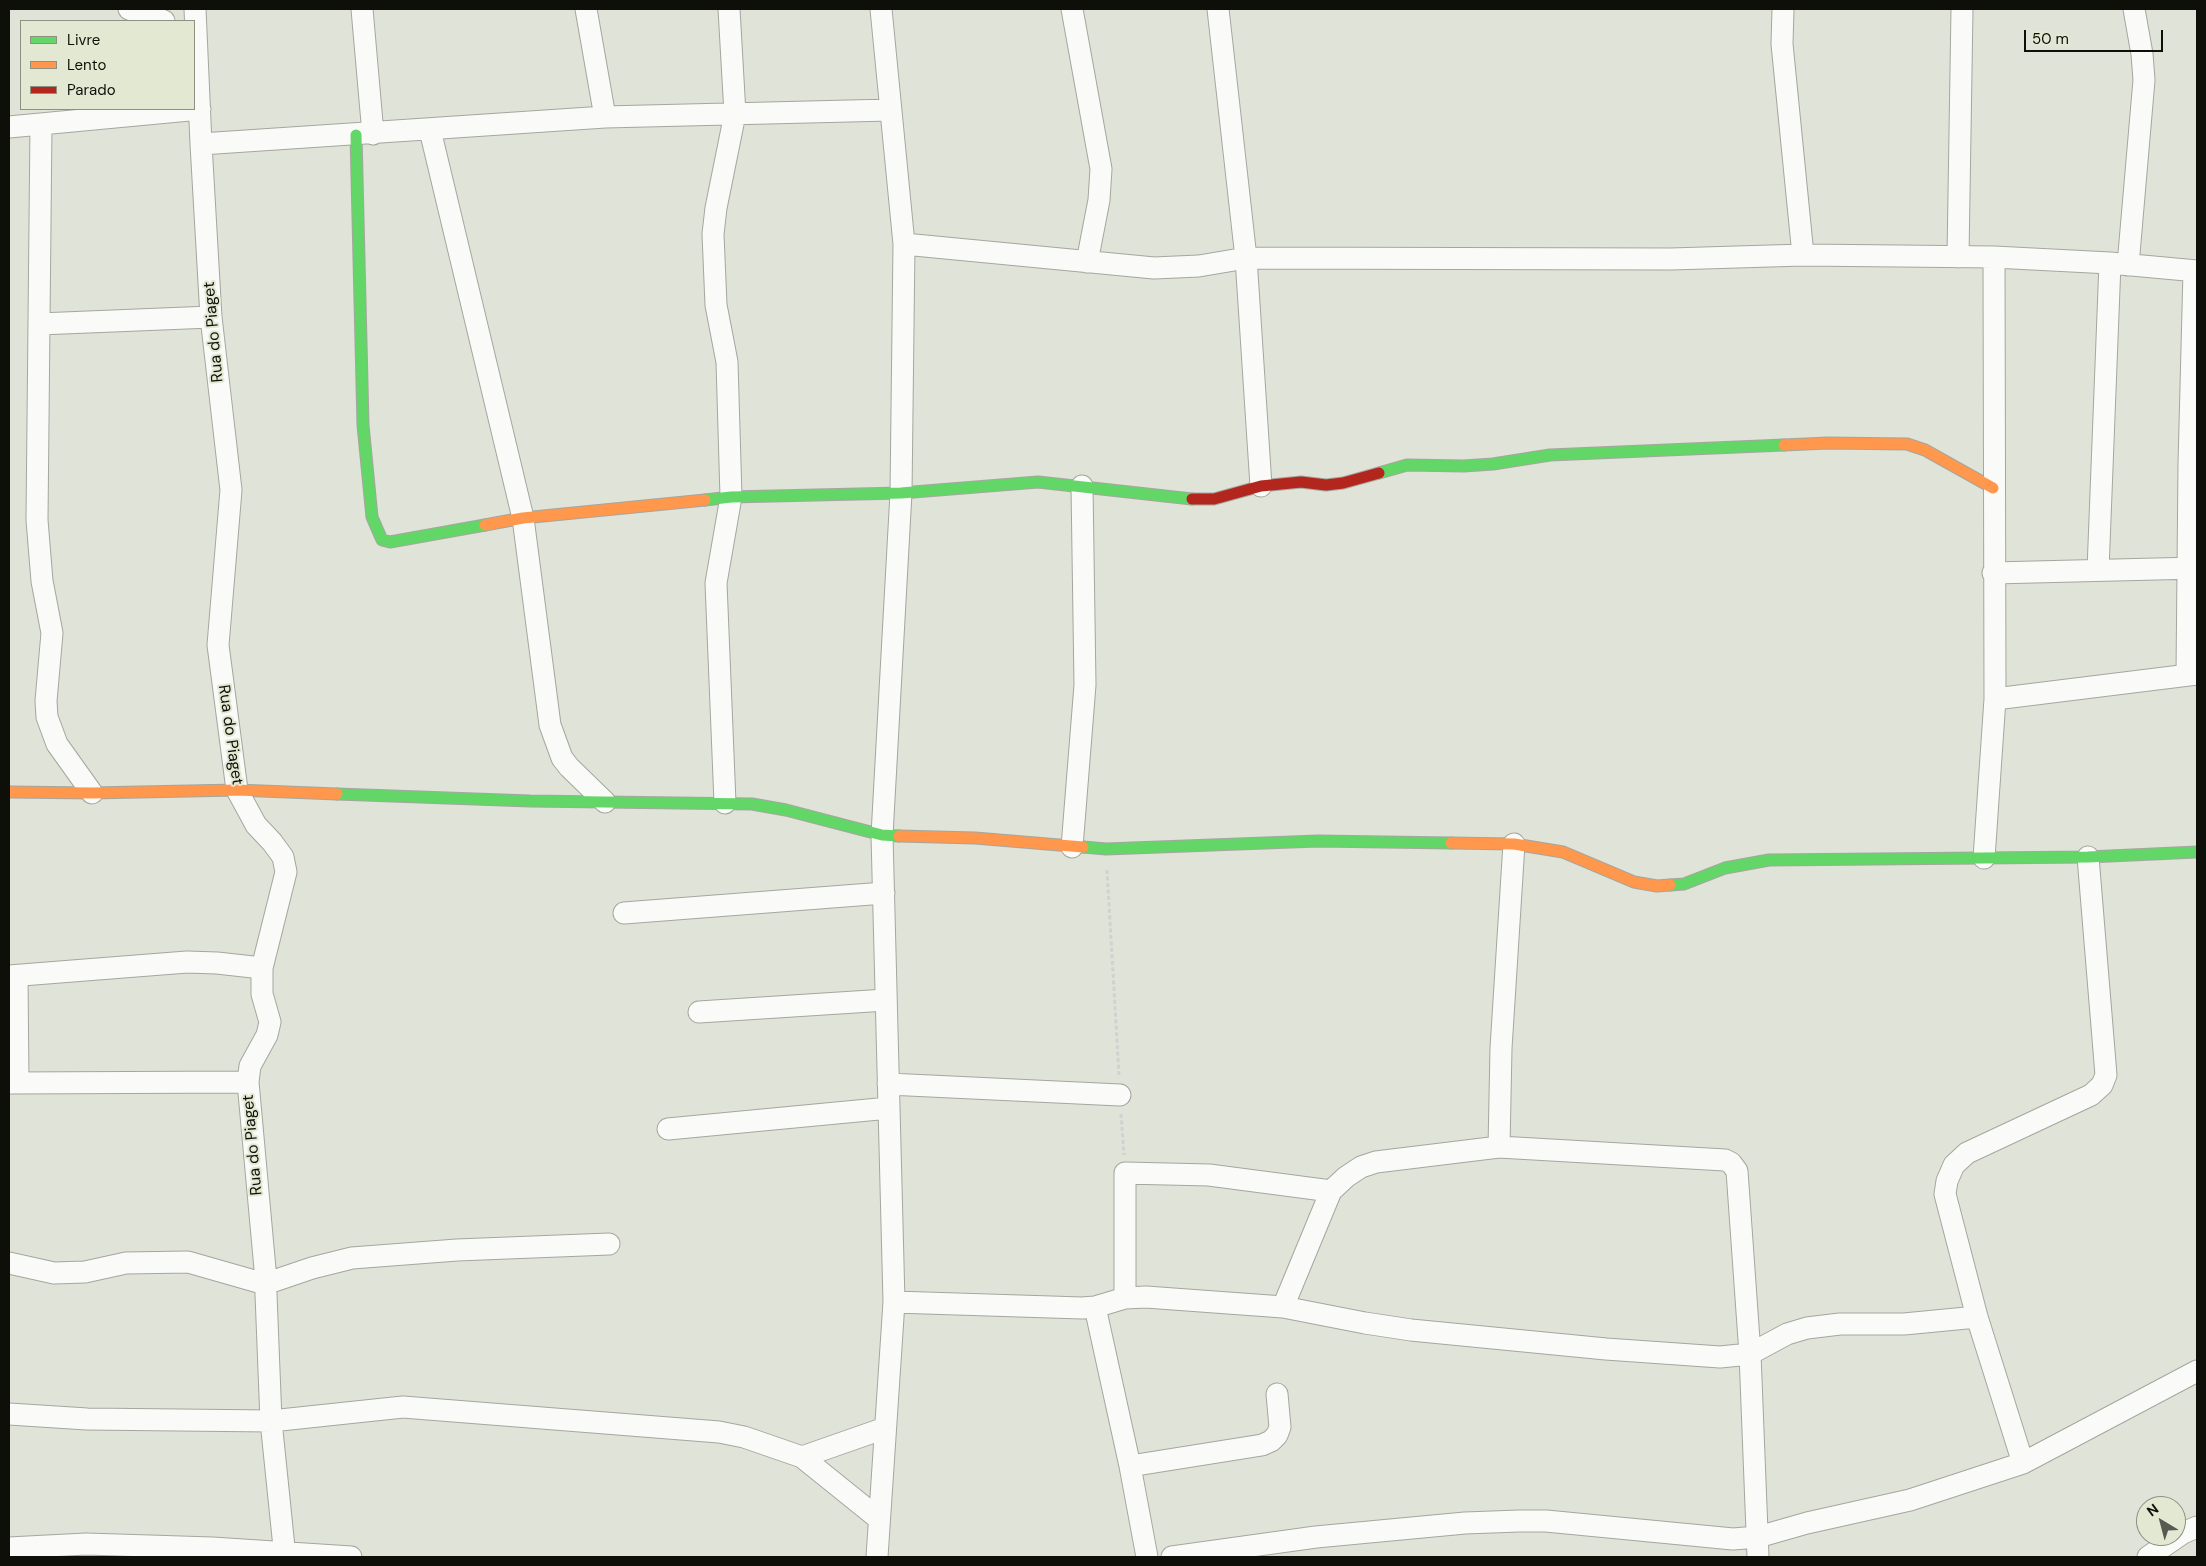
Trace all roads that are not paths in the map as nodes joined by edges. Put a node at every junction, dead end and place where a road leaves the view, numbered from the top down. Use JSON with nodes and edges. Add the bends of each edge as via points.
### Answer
{"nodes":[{"id":1,"x":129,"y":9,"type":"edge"},
{"id":2,"x":195,"y":9,"type":"edge"},
{"id":3,"x":362,"y":9,"type":"edge"},
{"id":4,"x":586,"y":9,"type":"edge"},
{"id":5,"x":729,"y":9,"type":"edge"},
{"id":6,"x":880,"y":9,"type":"edge"},
{"id":7,"x":1072,"y":9,"type":"edge"},
{"id":8,"x":1218,"y":9,"type":"edge"},
{"id":9,"x":1783,"y":9,"type":"edge"},
{"id":10,"x":1962,"y":9,"type":"edge"},
{"id":11,"x":2134,"y":9,"type":"edge"},
{"id":12,"x":161,"y":20,"type":"edge"},
{"id":13,"x":195,"y":33,"type":"edge"},
{"id":14,"x":195,"y":109,"type":"edge"},
{"id":15,"x":200,"y":109,"type":"junction"},
{"id":16,"x":189,"y":110,"type":"edge"},
{"id":17,"x":890,"y":110,"type":"junction"},
{"id":18,"x":735,"y":114,"type":"junction"},
{"id":19,"x":605,"y":118,"type":"junction"},
{"id":20,"x":41,"y":124,"type":"junction"},
{"id":21,"x":9,"y":127,"type":"edge"},
{"id":22,"x":430,"y":130,"type":"junction"},
{"id":23,"x":365,"y":134,"type":"junction"},
{"id":24,"x":201,"y":144,"type":"junction"},
{"id":25,"x":904,"y":244,"type":"junction"},
{"id":26,"x":1804,"y":255,"type":"junction"},
{"id":27,"x":1958,"y":257,"type":"junction"},
{"id":28,"x":1994,"y":257,"type":"junction"},
{"id":29,"x":1246,"y":258,"type":"junction"},
{"id":30,"x":1087,"y":262,"type":"junction"},
{"id":31,"x":2119,"y":264,"type":"junction"},
{"id":32,"x":2196,"y":271,"type":"edge"},
{"id":33,"x":211,"y":317,"type":"junction"},
{"id":34,"x":39,"y":324,"type":"junction"},
{"id":35,"x":1082,"y":486,"type":"junction"},
{"id":36,"x":1261,"y":486,"type":"junction"},
{"id":37,"x":1994,"y":488,"type":"junction"},
{"id":38,"x":901,"y":493,"type":"junction"},
{"id":39,"x":732,"y":496,"type":"junction"},
{"id":40,"x":523,"y":518,"type":"junction"},
{"id":41,"x":2192,"y":568,"type":"edge"},
{"id":42,"x":2098,"y":570,"type":"junction"},
{"id":43,"x":1993,"y":573,"type":"junction"},
{"id":44,"x":2192,"y":674,"type":"edge"},
{"id":45,"x":1995,"y":699,"type":"junction"},
{"id":46,"x":237,"y":790,"type":"junction"},
{"id":47,"x":9,"y":792,"type":"edge"},
{"id":48,"x":92,"y":793,"type":"junction"},
{"id":49,"x":605,"y":802,"type":"junction"},
{"id":50,"x":725,"y":803,"type":"junction"},
{"id":51,"x":882,"y":835,"type":"junction"},
{"id":52,"x":1514,"y":844,"type":"junction"},
{"id":53,"x":1072,"y":847,"type":"junction"},
{"id":54,"x":2197,"y":852,"type":"edge"},
{"id":55,"x":2088,"y":857,"type":"junction"},
{"id":56,"x":1984,"y":858,"type":"junction"},
{"id":57,"x":884,"y":893,"type":"junction"},
{"id":58,"x":624,"y":913,"type":"dead end"},
{"id":59,"x":262,"y":968,"type":"junction"},
{"id":60,"x":13,"y":976,"type":"edge"},
{"id":61,"x":886,"y":1000,"type":"junction"},
{"id":62,"x":699,"y":1012,"type":"dead end"},
{"id":63,"x":248,"y":1082,"type":"junction"},
{"id":64,"x":13,"y":1083,"type":"edge"},
{"id":65,"x":888,"y":1084,"type":"junction"},
{"id":66,"x":1120,"y":1095,"type":"road end"},
{"id":67,"x":889,"y":1108,"type":"junction"},
{"id":68,"x":668,"y":1129,"type":"dead end"},
{"id":69,"x":1499,"y":1148,"type":"junction"},
{"id":70,"x":1331,"y":1191,"type":"junction"},
{"id":71,"x":609,"y":1244,"type":"dead end"},
{"id":72,"x":9,"y":1263,"type":"edge"},
{"id":73,"x":265,"y":1284,"type":"junction"},
{"id":74,"x":1125,"y":1298,"type":"junction"},
{"id":75,"x":894,"y":1302,"type":"junction"},
{"id":76,"x":1095,"y":1307,"type":"junction"},
{"id":77,"x":1283,"y":1307,"type":"junction"},
{"id":78,"x":1977,"y":1317,"type":"junction"},
{"id":79,"x":1750,"y":1354,"type":"junction"},
{"id":80,"x":2197,"y":1371,"type":"edge"},
{"id":81,"x":1277,"y":1394,"type":"dead end"},
{"id":82,"x":9,"y":1414,"type":"edge"},
{"id":83,"x":271,"y":1421,"type":"junction"},
{"id":84,"x":885,"y":1428,"type":"junction"},
{"id":85,"x":802,"y":1457,"type":"junction"},
{"id":86,"x":2023,"y":1463,"type":"junction"},
{"id":87,"x":1130,"y":1466,"type":"junction"},
{"id":88,"x":879,"y":1519,"type":"junction"},
{"id":89,"x":2197,"y":1527,"type":"edge"},
{"id":90,"x":1758,"y":1547,"type":"edge"},
{"id":91,"x":9,"y":1548,"type":"edge"},
{"id":92,"x":285,"y":1554,"type":"edge"},
{"id":93,"x":1197,"y":1556,"type":"edge"},
{"id":94,"x":351,"y":1557,"type":"edge"},
{"id":95,"x":877,"y":1557,"type":"edge"},
{"id":96,"x":1147,"y":1557,"type":"edge"},
{"id":97,"x":1172,"y":1557,"type":"edge"},
{"id":98,"x":2148,"y":1557,"type":"edge"}],
"edges":[{"from":1,"to":12,"type":"street"},
{"from":2,"to":13,"type":"street","name":"Rua do Piaget"},
{"from":3,"to":23,"type":"street"},
{"from":4,"to":19,"type":"street"},
{"from":5,"to":18,"type":"street"},
{"from":6,"to":17,"type":"street"},
{"from":7,"to":30,"type":"street","via":[[1101,169],[1099,200]]},
{"from":8,"to":29,"type":"street"},
{"from":9,"to":26,"type":"street","via":[[1782,44]]},
{"from":10,"to":27,"type":"street"},
{"from":11,"to":31,"type":"street","via":[[2144,80]]},
{"from":13,"to":15,"type":"street","name":"Rua do Piaget"},
{"from":14,"to":15,"type":"street"},
{"from":15,"to":24,"type":"street","name":"Rua do Piaget"},
{"from":16,"to":20,"type":"street"},
{"from":17,"to":18,"type":"street"},
{"from":17,"to":25,"type":"street"},
{"from":18,"to":19,"type":"street"},
{"from":18,"to":39,"type":"street","via":[[713,234],[716,305],[727,362]]},
{"from":19,"to":22,"type":"street"},
{"from":20,"to":21,"type":"street"},
{"from":20,"to":34,"type":"street"},
{"from":22,"to":23,"type":"street"},
{"from":22,"to":40,"type":"street"},
{"from":23,"to":24,"type":"street"},
{"from":23,"to":40,"type":"street","via":[[361,399],[376,530],[382,540],[390,542]]},
{"from":24,"to":33,"type":"street","name":"Rua do Piaget"},
{"from":25,"to":30,"type":"street"},
{"from":25,"to":38,"type":"street"},
{"from":26,"to":27,"type":"street"},
{"from":26,"to":29,"type":"street","via":[[1671,259]]},
{"from":27,"to":28,"type":"street"},
{"from":28,"to":31,"type":"street"},
{"from":28,"to":37,"type":"street"},
{"from":29,"to":30,"type":"street","via":[[1199,266],[1154,268]]},
{"from":29,"to":36,"type":"street"},
{"from":31,"to":32,"type":"street"},
{"from":31,"to":42,"type":"street"},
{"from":32,"to":41,"type":"street"},
{"from":33,"to":34,"type":"street"},
{"from":33,"to":46,"type":"street","name":"Rua do Piaget","via":[[231,490],[218,645]]},
{"from":34,"to":48,"type":"street","via":[[37,520],[42,581],[52,634],[47,717],[57,744]]},
{"from":35,"to":36,"type":"street","via":[[1214,499]]},
{"from":35,"to":38,"type":"street","via":[[1038,482]]},
{"from":35,"to":53,"type":"street","via":[[1085,685]]},
{"from":36,"to":37,"type":"street","via":[[1301,482],[1343,483],[1407,465],[1464,466],[1550,456],[1882,442],[1907,444],[1925,450]]},
{"from":37,"to":43,"type":"street"},
{"from":38,"to":39,"type":"street"},
{"from":38,"to":51,"type":"street"},
{"from":39,"to":40,"type":"street"},
{"from":39,"to":50,"type":"street","via":[[716,583]]},
{"from":40,"to":49,"type":"street","via":[[550,725],[568,768]]},
{"from":41,"to":42,"type":"street"},
{"from":41,"to":44,"type":"street"},
{"from":42,"to":43,"type":"street"},
{"from":43,"to":45,"type":"street"},
{"from":44,"to":45,"type":"street"},
{"from":45,"to":56,"type":"street"},
{"from":46,"to":48,"type":"street"},
{"from":46,"to":49,"type":"street"},
{"from":46,"to":59,"type":"street","name":"Rua do Piaget","via":[[256,825],[283,857],[286,872]]},
{"from":47,"to":48,"type":"street"},
{"from":49,"to":50,"type":"street"},
{"from":50,"to":51,"type":"street","via":[[786,810]]},
{"from":51,"to":53,"type":"street","via":[[975,838]]},
{"from":51,"to":57,"type":"street"},
{"from":52,"to":53,"type":"street","via":[[1318,841],[1106,849]]},
{"from":52,"to":56,"type":"street","via":[[1562,852],[1634,882],[1657,886],[1684,884],[1725,868],[1769,860]]},
{"from":52,"to":69,"type":"street","via":[[1501,1048]]},
{"from":54,"to":55,"type":"street"},
{"from":55,"to":56,"type":"street"},
{"from":55,"to":78,"type":"street","via":[[2106,1076],[2091,1095],[1967,1153],[1954,1165],[1945,1194]]},
{"from":57,"to":58,"type":"street"},
{"from":57,"to":61,"type":"street"},
{"from":59,"to":60,"type":"street","via":[[187,962]]},
{"from":59,"to":63,"type":"street","name":"Rua do Piaget","via":[[262,994],[270,1022],[267,1035],[250,1066]]},
{"from":60,"to":64,"type":"street"},
{"from":61,"to":62,"type":"street"},
{"from":61,"to":65,"type":"street"},
{"from":63,"to":64,"type":"street"},
{"from":63,"to":73,"type":"street","name":"Rua do Piaget"},
{"from":65,"to":66,"type":"street"},
{"from":65,"to":67,"type":"street"},
{"from":67,"to":68,"type":"street"},
{"from":67,"to":75,"type":"street"},
{"from":69,"to":70,"type":"street","via":[[1376,1162],[1361,1167]]},
{"from":69,"to":79,"type":"street","via":[[1724,1160],[1731,1163],[1737,1171]]},
{"from":70,"to":74,"type":"street","via":[[1210,1175],[1125,1173]]},
{"from":70,"to":77,"type":"street"},
{"from":71,"to":73,"type":"street","via":[[352,1258]]},
{"from":72,"to":73,"type":"street","via":[[54,1273],[85,1272],[126,1262],[188,1262]]},
{"from":73,"to":83,"type":"street","name":"Rua do Piaget"},
{"from":74,"to":76,"type":"street"},
{"from":74,"to":77,"type":"street"},
{"from":75,"to":76,"type":"street"},
{"from":75,"to":84,"type":"street"},
{"from":76,"to":87,"type":"street"},
{"from":77,"to":79,"type":"street","via":[[1365,1324],[1421,1331],[1720,1357]]},
{"from":78,"to":79,"type":"street","via":[[1807,1328],[1787,1334]]},
{"from":78,"to":86,"type":"street"},
{"from":79,"to":90,"type":"street"},
{"from":80,"to":86,"type":"street"},
{"from":81,"to":87,"type":"street","via":[[1280,1427],[1271,1441]]},
{"from":82,"to":83,"type":"street","via":[[87,1419]]},
{"from":83,"to":85,"type":"street","via":[[404,1406],[719,1432]]},
{"from":83,"to":92,"type":"street","name":"Rua do Piaget"},
{"from":84,"to":85,"type":"street"},
{"from":84,"to":88,"type":"street"},
{"from":85,"to":88,"type":"street"},
{"from":86,"to":90,"type":"street","via":[[1910,1500],[1807,1523]]},
{"from":87,"to":96,"type":"street"},
{"from":88,"to":95,"type":"street"},
{"from":89,"to":98,"type":"street"},
{"from":90,"to":93,"type":"street","via":[[1733,1539],[1519,1521],[1316,1537]]},
{"from":91,"to":92,"type":"street","via":[[86,1544]]},
{"from":92,"to":94,"type":"street"},
{"from":93,"to":97,"type":"street"}]}
